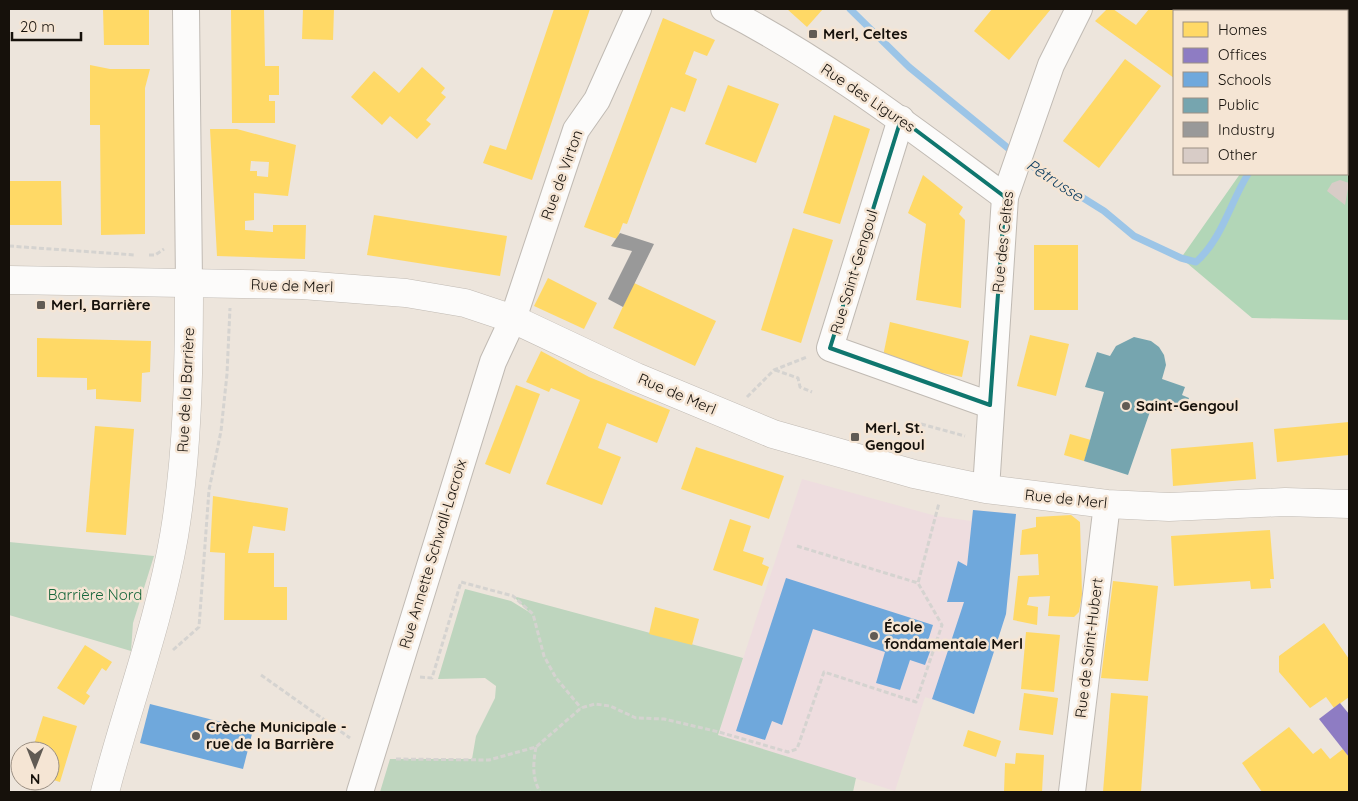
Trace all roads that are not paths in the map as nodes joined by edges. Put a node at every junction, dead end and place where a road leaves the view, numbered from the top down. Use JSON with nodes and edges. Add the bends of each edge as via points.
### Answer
{"nodes":[{"id":1,"x":186,"y":9,"type":"edge"},
{"id":2,"x":638,"y":9,"type":"edge"},
{"id":3,"x":724,"y":9,"type":"edge"},
{"id":4,"x":1079,"y":9,"type":"edge"},
{"id":5,"x":901,"y":120,"type":"junction"},
{"id":6,"x":1005,"y":197,"type":"junction"},
{"id":7,"x":9,"y":280,"type":"edge"},
{"id":8,"x":189,"y":283,"type":"junction"},
{"id":9,"x":512,"y":319,"type":"junction"},
{"id":10,"x":990,"y":405,"type":"junction"},
{"id":11,"x":986,"y":489,"type":"junction"},
{"id":12,"x":1107,"y":504,"type":"junction"},
{"id":13,"x":1349,"y":504,"type":"edge"},
{"id":14,"x":105,"y":792,"type":"edge"},
{"id":15,"x":360,"y":792,"type":"edge"},
{"id":16,"x":1072,"y":792,"type":"edge"}],
"edges":[{"from":1,"to":8,"type":"street","name":"Rue de la Barrière"},
{"from":2,"to":9,"type":"street","name":"Rue de Virton","via":[[597,100],[576,130]]},
{"from":3,"to":5,"type":"street","name":"Rue des Ligures","via":[[803,54],[876,100]]},
{"from":4,"to":6,"type":"street","name":"Rue des Celtes","via":[[1051,65]]},
{"from":5,"to":6,"type":"street","name":"Rue des Ligures"},
{"from":5,"to":10,"type":"street","name":"Rue Saint-Gengoul","via":[[830,348]]},
{"from":6,"to":10,"type":"street","name":"Rue des Celtes"},
{"from":7,"to":8,"type":"main road","name":"Rue de Merl"},
{"from":8,"to":9,"type":"main road","name":"Rue de Merl","via":[[302,285],[406,293],[465,303]]},
{"from":8,"to":14,"type":"main road","name":"Rue de la Barrière","via":[[187,424],[174,536],[157,612]]},
{"from":9,"to":11,"type":"main road","name":"Rue de Merl","via":[[636,377],[773,434],[848,457]]},
{"from":9,"to":15,"type":"street","name":"Rue Annette Schwall-Lacroix","via":[[493,362]]},
{"from":10,"to":11,"type":"street","name":"Rue des Celtes"},
{"from":11,"to":12,"type":"main road","name":"Rue de Merl"},
{"from":12,"to":13,"type":"main road","name":"Rue de Merl","via":[[1169,507],[1286,502]]},
{"from":12,"to":16,"type":"street","name":"Rue de Saint-Hubert"}]}
